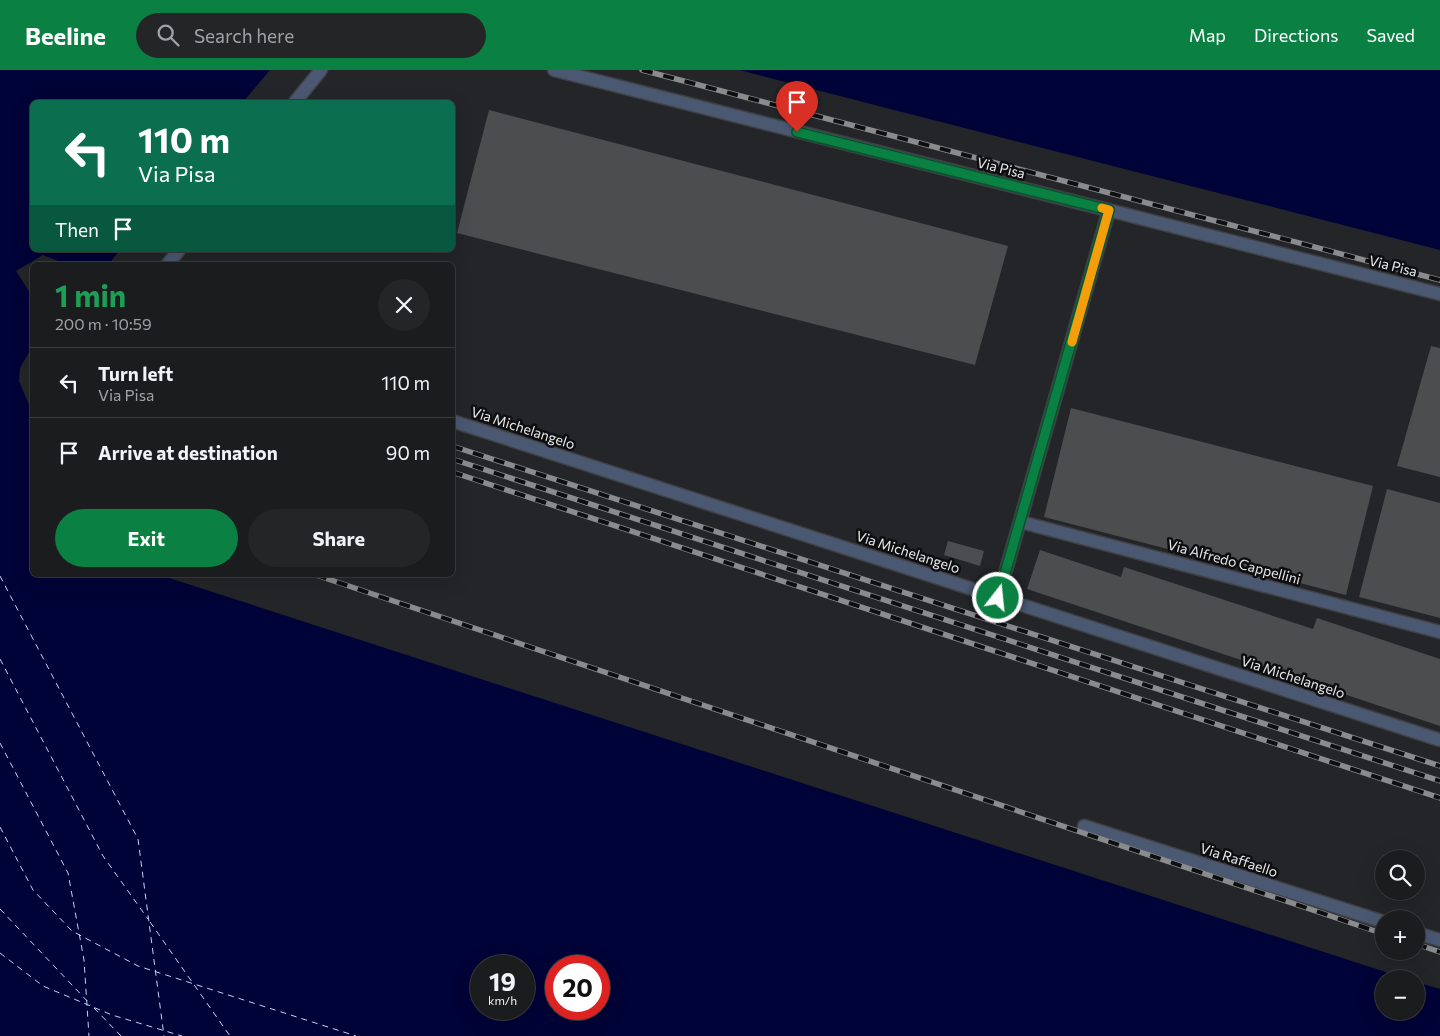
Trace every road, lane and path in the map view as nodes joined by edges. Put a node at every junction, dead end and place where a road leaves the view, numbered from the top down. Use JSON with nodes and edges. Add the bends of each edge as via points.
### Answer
{"nodes":[{"id":1,"x":321,"y":70,"type":"edge"},
{"id":2,"x":554,"y":70,"type":"edge"},
{"id":3,"x":298,"y":100,"type":"edge"},
{"id":4,"x":1109,"y":210,"type":"junction"},
{"id":5,"x":1440,"y":294,"type":"edge"},
{"id":6,"x":455,"y":422,"type":"edge"},
{"id":7,"x":1021,"y":522,"type":"junction"},
{"id":8,"x":998,"y":598,"type":"junction"},
{"id":9,"x":1440,"y":632,"type":"edge"},
{"id":10,"x":1440,"y":740,"type":"edge"},
{"id":11,"x":1084,"y":826,"type":"dead end"},
{"id":12,"x":1375,"y":919,"type":"edge"},
{"id":13,"x":1425,"y":936,"type":"edge"},
{"id":14,"x":1440,"y":940,"type":"edge"}],
"edges":[{"from":1,"to":3,"type":"lane"},
{"from":2,"to":4,"type":"lane","name":"Via Pisa"},
{"from":4,"to":5,"type":"lane","name":"Via Pisa"},
{"from":4,"to":7,"type":"lane"},
{"from":6,"to":8,"type":"lane","name":"Via Michelangelo"},
{"from":7,"to":8,"type":"lane"},
{"from":7,"to":9,"type":"lane","name":"Via Alfredo Cappellini"},
{"from":8,"to":10,"type":"lane","name":"Via Michelangelo"},
{"from":11,"to":12,"type":"lane","name":"Via Raffaello"},
{"from":13,"to":14,"type":"lane"}]}
